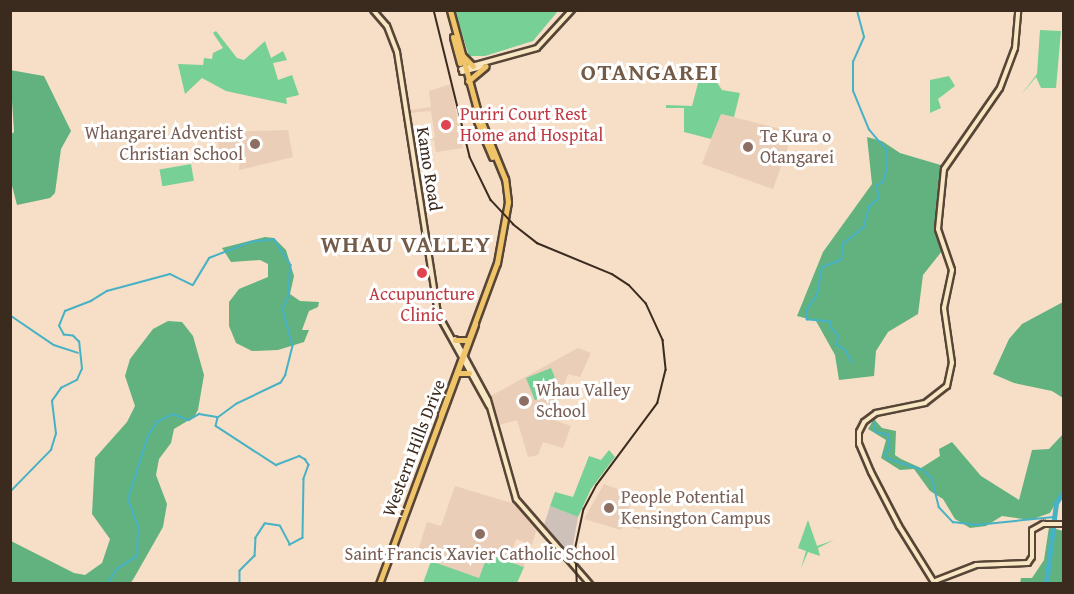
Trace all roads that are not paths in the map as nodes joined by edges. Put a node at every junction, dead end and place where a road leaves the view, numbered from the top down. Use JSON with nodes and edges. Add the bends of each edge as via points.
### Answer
{"nodes":[{"id":1,"x":373,"y":10,"type":"edge"},
{"id":2,"x":448,"y":10,"type":"edge"},
{"id":3,"x":572,"y":10,"type":"edge"},
{"id":4,"x":1018,"y":10,"type":"edge"},
{"id":5,"x":461,"y":52,"type":"junction"},
{"id":6,"x":487,"y":65,"type":"junction"},
{"id":7,"x":473,"y":66,"type":"junction"},
{"id":8,"x":464,"y":70,"type":"junction"},
{"id":9,"x":468,"y":81,"type":"junction"},
{"id":10,"x":501,"y":245,"type":"junction"},
{"id":11,"x":475,"y":323,"type":"junction"},
{"id":12,"x":450,"y":335,"type":"junction"},
{"id":13,"x":455,"y":340,"type":"junction"},
{"id":14,"x":466,"y":340,"type":"junction"},
{"id":15,"x":462,"y":357,"type":"junction"},
{"id":16,"x":458,"y":373,"type":"junction"},
{"id":17,"x":469,"y":373,"type":"junction"},
{"id":18,"x":489,"y":406,"type":"junction"},
{"id":19,"x":441,"y":414,"type":"junction"},
{"id":20,"x":1062,"y":524,"type":"edge"},
{"id":21,"x":935,"y":582,"type":"edge"},
{"id":22,"x":379,"y":584,"type":"edge"},
{"id":23,"x":590,"y":584,"type":"edge"}],
"edges":[{"from":1,"to":12,"type":"main road","name":"Kamo Road","via":[[387,26],[397,52],[438,314]]},
{"from":2,"to":5,"type":"highway"},
{"from":2,"to":8,"type":"highway"},
{"from":3,"to":6,"type":"main road","via":[[540,46]]},
{"from":4,"to":21,"type":"main road","via":[[1015,48],[1000,88],[944,170],[938,229],[952,270],[944,308],[952,363],[950,378],[942,392],[930,401],[888,410],[864,422],[859,444],[899,526]]},
{"from":5,"to":7,"type":"highway"},
{"from":5,"to":8,"type":"highway"},
{"from":6,"to":7,"type":"main road"},
{"from":6,"to":8,"type":"main road"},
{"from":6,"to":9,"type":"highway"},
{"from":7,"to":8,"type":"main road"},
{"from":8,"to":9,"type":"highway"},
{"from":8,"to":10,"type":"highway","via":[[485,142],[504,185]]},
{"from":9,"to":10,"type":"highway","via":[[507,184]]},
{"from":10,"to":11,"type":"highway"},
{"from":11,"to":14,"type":"highway"},
{"from":11,"to":15,"type":"highway","name":"Western Hills Drive"},
{"from":12,"to":13,"type":"main road","name":"Kamo Road"},
{"from":12,"to":15,"type":"main road","name":"Kamo Road"},
{"from":13,"to":14,"type":"highway"},
{"from":13,"to":15,"type":"main road","name":"Kamo Road"},
{"from":14,"to":15,"type":"highway"},
{"from":15,"to":16,"type":"highway","name":"Western Hills Drive"},
{"from":15,"to":17,"type":"main road","name":"Kamo Road"},
{"from":15,"to":18,"type":"main road","name":"Kamo Road"},
{"from":15,"to":19,"type":"highway"},
{"from":16,"to":17,"type":"highway"},
{"from":16,"to":19,"type":"highway","name":"Western Hills Drive"},
{"from":17,"to":18,"type":"main road","name":"Kamo Road"},
{"from":18,"to":23,"type":"main road","name":"Kamo Road","via":[[516,500]]},
{"from":19,"to":22,"type":"highway","name":"Western Hills Drive"},
{"from":20,"to":21,"type":"main road","via":[[1049,523],[1031,531],[1032,556],[1028,563],[976,565]]}]}
